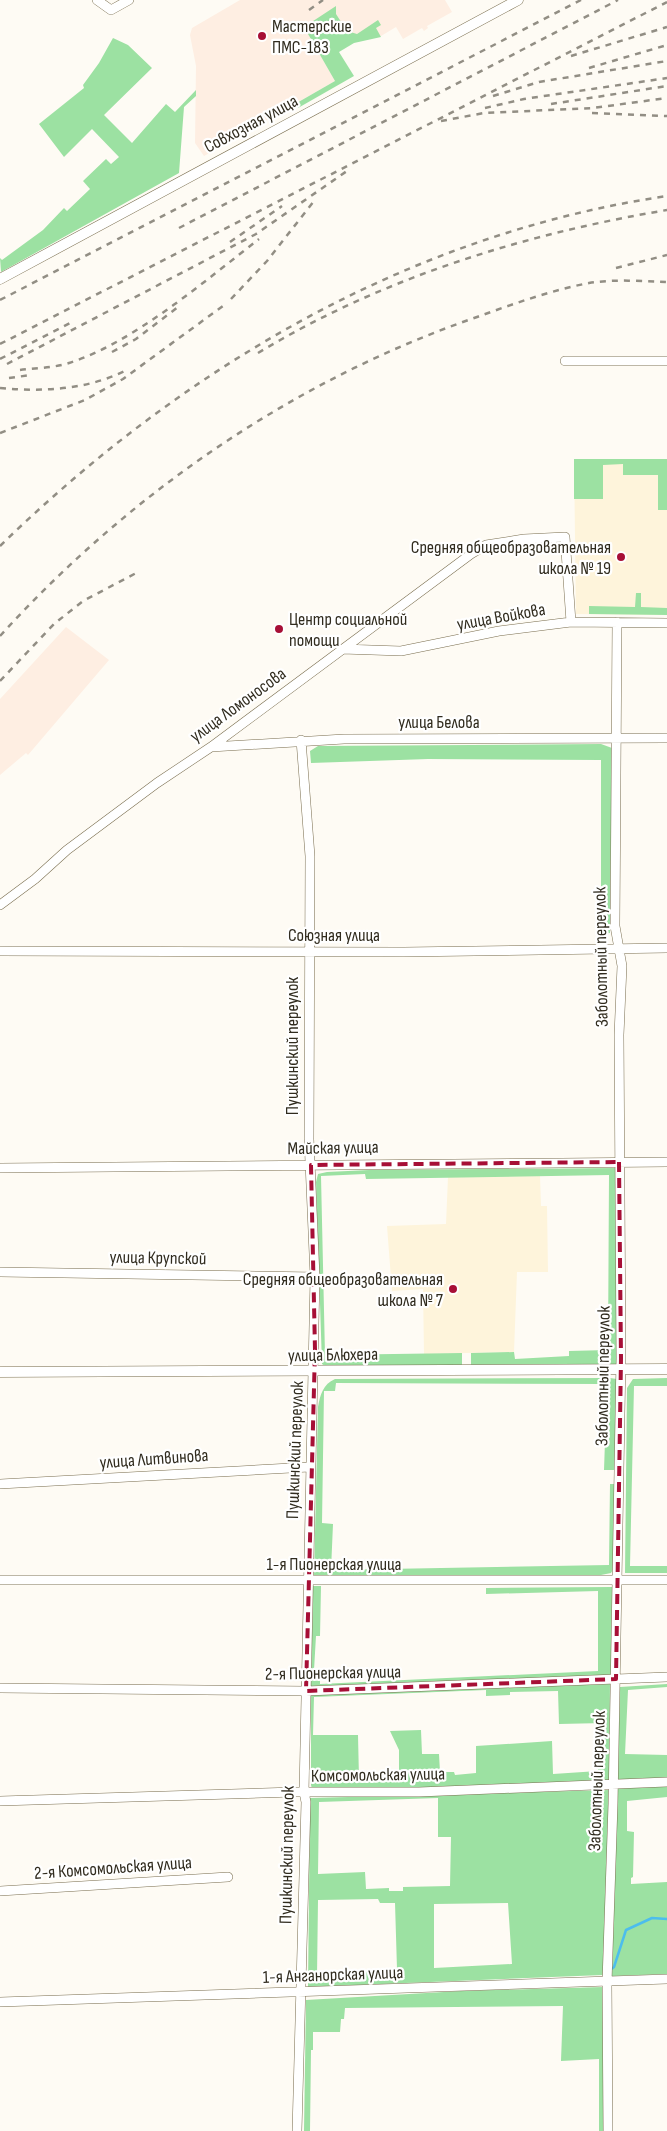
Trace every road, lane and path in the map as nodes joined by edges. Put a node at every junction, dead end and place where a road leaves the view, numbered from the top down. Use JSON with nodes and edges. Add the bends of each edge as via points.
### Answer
{"nodes":[{"id":1,"x":97,"y":0,"type":"edge"},
{"id":2,"x":129,"y":0,"type":"edge"},
{"id":3,"x":518,"y":0,"type":"edge"},
{"id":4,"x":0,"y":279,"type":"edge"},
{"id":5,"x":565,"y":361,"type":"dead end"},
{"id":6,"x":667,"y":361,"type":"edge"},
{"id":7,"x":571,"y":622,"type":"junction"},
{"id":8,"x":616,"y":622,"type":"junction"},
{"id":9,"x":667,"y":623,"type":"edge"},
{"id":10,"x":342,"y":649,"type":"junction"},
{"id":11,"x":617,"y":738,"type":"junction"},
{"id":12,"x":667,"y":738,"type":"edge"},
{"id":13,"x":301,"y":740,"type":"junction"},
{"id":14,"x":211,"y":747,"type":"junction"},
{"id":15,"x":0,"y":905,"type":"edge"},
{"id":16,"x":619,"y":948,"type":"junction"},
{"id":17,"x":667,"y":948,"type":"edge"},
{"id":18,"x":0,"y":950,"type":"edge"},
{"id":19,"x":309,"y":951,"type":"junction"},
{"id":20,"x":619,"y":1162,"type":"junction"},
{"id":21,"x":667,"y":1162,"type":"edge"},
{"id":22,"x":311,"y":1165,"type":"junction"},
{"id":23,"x":0,"y":1168,"type":"edge"},
{"id":24,"x":0,"y":1272,"type":"edge"},
{"id":25,"x":315,"y":1277,"type":"junction"},
{"id":26,"x":667,"y":1369,"type":"edge"},
{"id":27,"x":620,"y":1370,"type":"junction"},
{"id":28,"x":314,"y":1371,"type":"junction"},
{"id":29,"x":0,"y":1372,"type":"edge"},
{"id":30,"x":310,"y":1466,"type":"junction"},
{"id":31,"x":0,"y":1484,"type":"edge"},
{"id":32,"x":0,"y":1580,"type":"edge"},
{"id":33,"x":308,"y":1580,"type":"junction"},
{"id":34,"x":667,"y":1580,"type":"edge"},
{"id":35,"x":617,"y":1582,"type":"junction"},
{"id":36,"x":667,"y":1677,"type":"edge"},
{"id":37,"x":616,"y":1679,"type":"junction"},
{"id":38,"x":0,"y":1688,"type":"edge"},
{"id":39,"x":306,"y":1691,"type":"junction"},
{"id":40,"x":667,"y":1782,"type":"edge"},
{"id":41,"x":613,"y":1783,"type":"junction"},
{"id":42,"x":304,"y":1792,"type":"junction"},
{"id":43,"x":0,"y":1801,"type":"edge"},
{"id":44,"x":228,"y":1877,"type":"dead end"},
{"id":45,"x":0,"y":1891,"type":"edge"},
{"id":46,"x":667,"y":1979,"type":"edge"},
{"id":47,"x":607,"y":1982,"type":"junction"},
{"id":48,"x":301,"y":1992,"type":"junction"},
{"id":49,"x":0,"y":2002,"type":"edge"},
{"id":50,"x":296,"y":2131,"type":"edge"},
{"id":51,"x":608,"y":2131,"type":"edge"}],
"edges":[{"from":1,"to":2,"type":"street","via":[[112,10]]},
{"from":3,"to":4,"type":"street","name":"Совхозная улица"},
{"from":5,"to":6,"type":"street"},
{"from":7,"to":8,"type":"street","name":"улица Войкова"},
{"from":7,"to":10,"type":"street","name":"улица Войкова","via":[[499,630],[401,651]]},
{"from":7,"to":10,"type":"street","name":"улица Ломоносова","via":[[565,537],[524,538],[486,545],[471,554]]},
{"from":8,"to":9,"type":"street","name":"улица Войкова"},
{"from":8,"to":11,"type":"street","name":"Заболотный переулок"},
{"from":10,"to":14,"type":"street","name":"улица Ломоносова"},
{"from":11,"to":12,"type":"street","name":"улица Белова"},
{"from":11,"to":13,"type":"street","name":"улица Белова"},
{"from":11,"to":16,"type":"street","name":"Заболотный переулок","via":[[615,926]]},
{"from":13,"to":14,"type":"street","name":"улица Белова"},
{"from":13,"to":19,"type":"street","name":"Пушкинский переулок","via":[[310,856]]},
{"from":14,"to":15,"type":"street","name":"улица Ломоносова","via":[[67,850]]},
{"from":16,"to":17,"type":"street","name":"Союзная улица"},
{"from":16,"to":19,"type":"street","name":"Союзная улица"},
{"from":16,"to":20,"type":"street","name":"Заболотный переулок","via":[[622,966]]},
{"from":18,"to":19,"type":"street","name":"Союзная улица"},
{"from":19,"to":22,"type":"street","name":"Пушкинский переулок"},
{"from":20,"to":21,"type":"street","name":"Майская улица"},
{"from":20,"to":22,"type":"street","name":"Майская улица"},
{"from":20,"to":27,"type":"street","name":"Заболотный переулок"},
{"from":22,"to":23,"type":"street","name":"Майская улица"},
{"from":22,"to":25,"type":"street","name":"Пушкинский переулок"},
{"from":24,"to":25,"type":"street","name":"улица Крупской"},
{"from":25,"to":28,"type":"street","name":"Пушкинский переулок"},
{"from":26,"to":27,"type":"street","name":"улица Блюхера"},
{"from":27,"to":28,"type":"street","name":"улица Блюхера"},
{"from":27,"to":35,"type":"street","name":"Заболотный переулок"},
{"from":28,"to":29,"type":"street","name":"улица Блюхера"},
{"from":28,"to":30,"type":"street","name":"Пушкинский переулок"},
{"from":30,"to":31,"type":"street","name":"улица Литвинова"},
{"from":30,"to":33,"type":"street","name":"Пушкинский переулок"},
{"from":32,"to":33,"type":"street","name":"1-я Пионерская улица"},
{"from":33,"to":35,"type":"street","name":"1-я Пионерская улица"},
{"from":33,"to":39,"type":"street","name":"Пушкинский переулок"},
{"from":34,"to":35,"type":"street","name":"1-я Пионерская улица"},
{"from":35,"to":37,"type":"street","name":"Заболотный переулок"},
{"from":36,"to":37,"type":"street","name":"2-я Пионерская улица"},
{"from":37,"to":39,"type":"street","name":"2-я Пионерская улица"},
{"from":37,"to":41,"type":"street","name":"Заболотный переулок"},
{"from":38,"to":39,"type":"street","name":"2-я Пионерская улица"},
{"from":39,"to":42,"type":"street","name":"Пушкинский переулок"},
{"from":40,"to":41,"type":"street","name":"Комсомольская улица"},
{"from":41,"to":42,"type":"street","name":"Комсомольская улица","via":[[419,1792]]},
{"from":41,"to":47,"type":"street","name":"Заболотный переулок"},
{"from":42,"to":43,"type":"street","name":"Комсомольская улица"},
{"from":42,"to":48,"type":"street","name":"Пушкинский переулок"},
{"from":44,"to":45,"type":"street","name":"2-я Комсомольская улица"},
{"from":46,"to":47,"type":"street","name":"1-я Анганорская улица"},
{"from":47,"to":48,"type":"street","name":"1-я Анганорская улица"},
{"from":47,"to":51,"type":"street","name":"Заболотный переулок"},
{"from":48,"to":49,"type":"street","name":"1-я Анганорская улица"},
{"from":48,"to":50,"type":"street","name":"Пушкинский переулок"}]}
